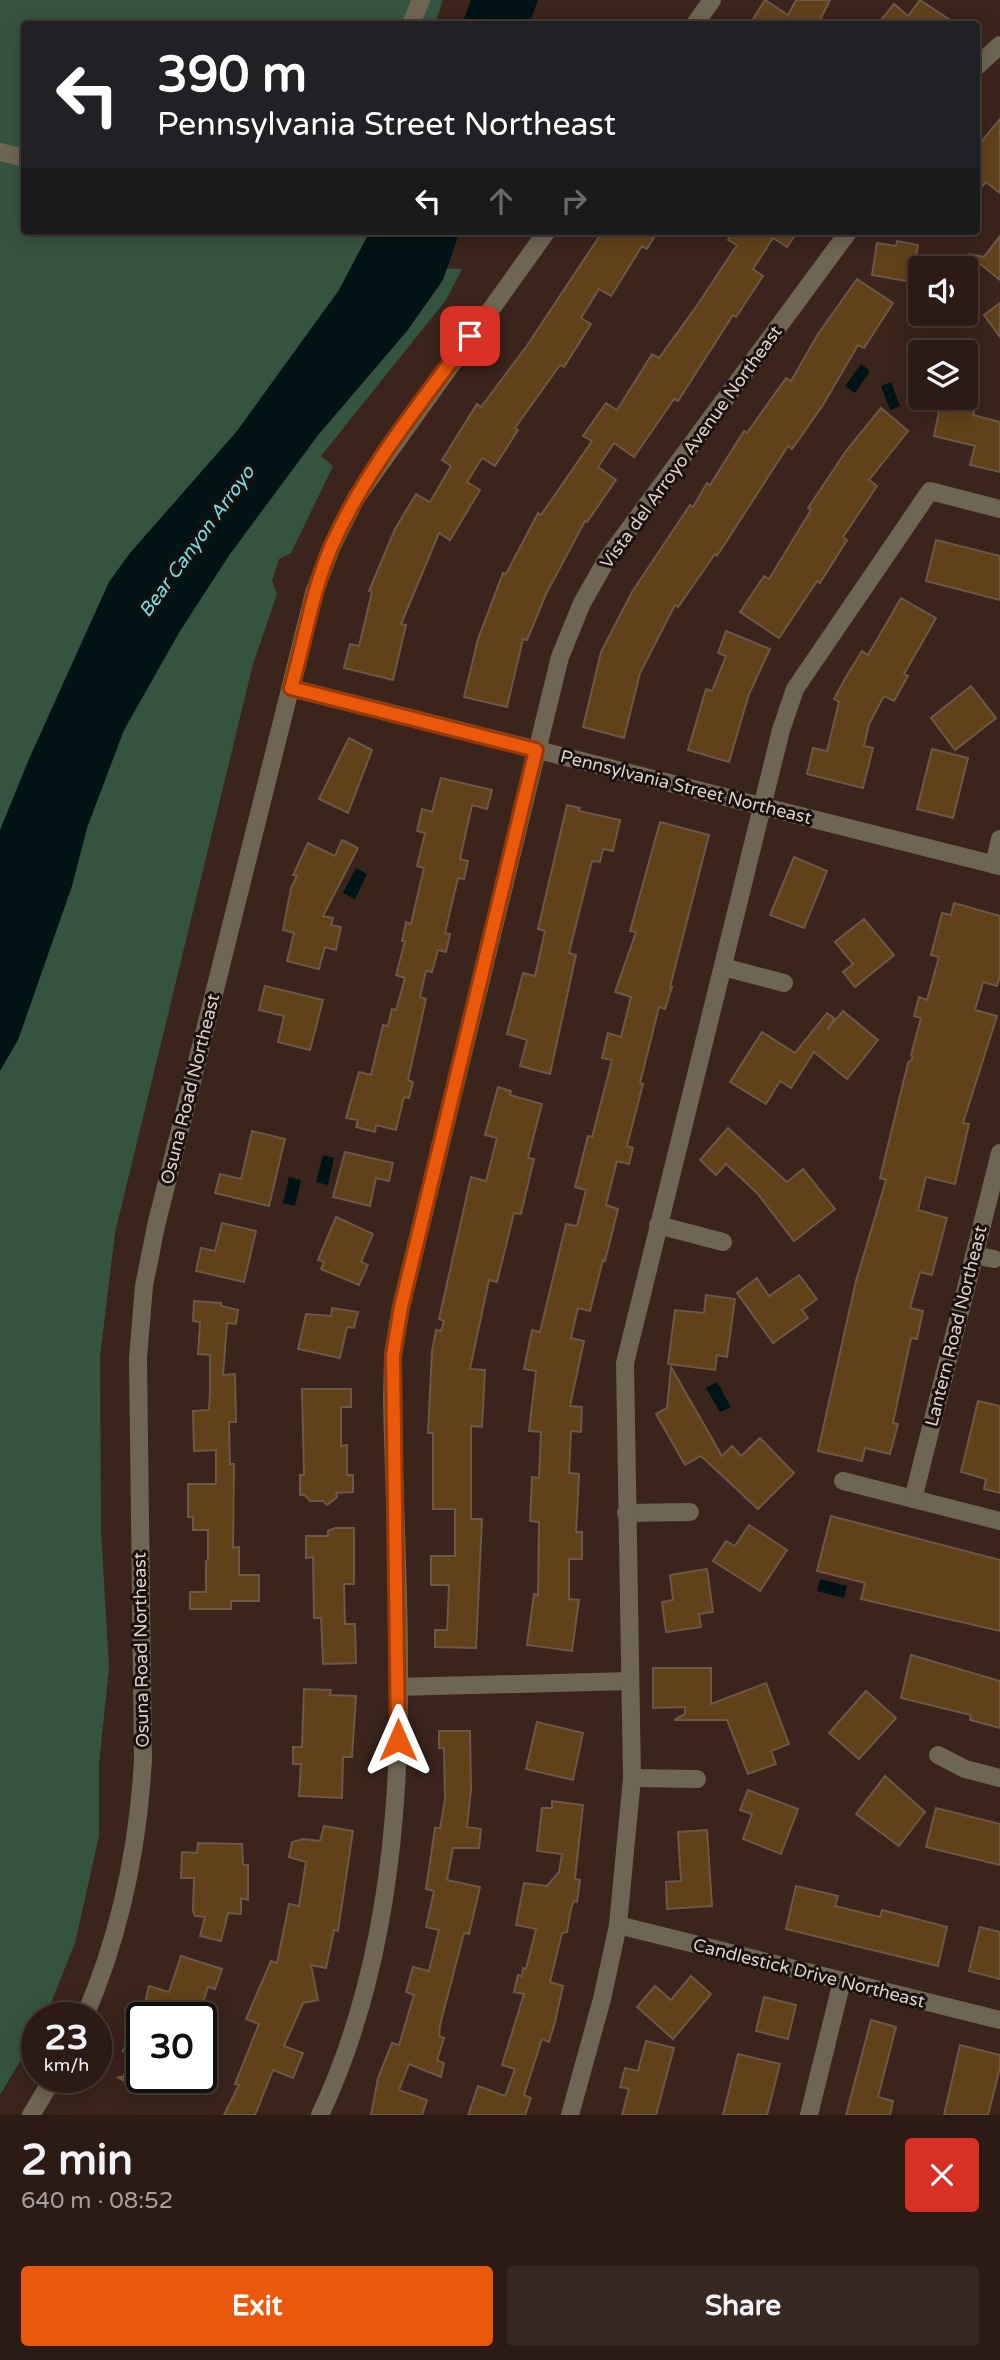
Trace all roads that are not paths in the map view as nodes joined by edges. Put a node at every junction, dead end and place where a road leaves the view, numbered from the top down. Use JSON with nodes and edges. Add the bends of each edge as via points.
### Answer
{"nodes":[{"id":1,"x":421,"y":0,"type":"edge"},
{"id":2,"x":712,"y":0,"type":"edge"},
{"id":3,"x":412,"y":21,"type":"edge"},
{"id":4,"x":697,"y":21,"type":"edge"},
{"id":5,"x":1000,"y":45,"type":"edge"},
{"id":6,"x":980,"y":63,"type":"edge"},
{"id":7,"x":0,"y":152,"type":"edge"},
{"id":8,"x":21,"y":157,"type":"edge"},
{"id":9,"x":544,"y":235,"type":"edge"},
{"id":10,"x":846,"y":235,"type":"edge"},
{"id":11,"x":1000,"y":509,"type":"edge"},
{"id":12,"x":291,"y":688,"type":"junction"},
{"id":13,"x":536,"y":750,"type":"junction"},
{"id":14,"x":762,"y":806,"type":"junction"},
{"id":15,"x":1000,"y":839,"type":"edge"},
{"id":16,"x":997,"y":866,"type":"edge"},
{"id":17,"x":723,"y":967,"type":"junction"},
{"id":18,"x":784,"y":983,"type":"dead end"},
{"id":19,"x":1000,"y":1153,"type":"edge"},
{"id":20,"x":658,"y":1225,"type":"junction"},
{"id":21,"x":723,"y":1242,"type":"dead end"},
{"id":22,"x":974,"y":1255,"type":"junction"},
{"id":23,"x":994,"y":1259,"type":"dead end"},
{"id":24,"x":843,"y":1482,"type":"dead end"},
{"id":25,"x":913,"y":1499,"type":"junction"},
{"id":26,"x":626,"y":1513,"type":"junction"},
{"id":27,"x":690,"y":1513,"type":"dead end"},
{"id":28,"x":1000,"y":1521,"type":"edge"},
{"id":29,"x":630,"y":1681,"type":"junction"},
{"id":30,"x":398,"y":1688,"type":"junction"},
{"id":31,"x":938,"y":1755,"type":"dead end"},
{"id":32,"x":632,"y":1778,"type":"junction"},
{"id":33,"x":1000,"y":1778,"type":"edge"},
{"id":34,"x":697,"y":1779,"type":"dead end"},
{"id":35,"x":618,"y":1925,"type":"junction"},
{"id":36,"x":842,"y":1981,"type":"junction"},
{"id":37,"x":90,"y":2002,"type":"edge"},
{"id":38,"x":1000,"y":2020,"type":"edge"},
{"id":39,"x":44,"y":2093,"type":"edge"},
{"id":40,"x":31,"y":2115,"type":"edge"},
{"id":41,"x":320,"y":2115,"type":"edge"},
{"id":42,"x":570,"y":2115,"type":"edge"},
{"id":43,"x":809,"y":2115,"type":"edge"}],
"edges":[{"from":1,"to":3,"type":"street"},
{"from":2,"to":4,"type":"street"},
{"from":5,"to":6,"type":"street"},
{"from":7,"to":8,"type":"street"},
{"from":9,"to":12,"type":"street","name":"Osuna Road Northeast","via":[[356,498],[314,593]]},
{"from":10,"to":13,"type":"street","name":"Vista del Arroyo Avenue Northeast","via":[[607,559],[582,603],[560,657]]},
{"from":11,"to":14,"type":"street","via":[[930,491],[795,689]]},
{"from":12,"to":13,"type":"street","name":"Pennsylvania Street Northeast"},
{"from":12,"to":37,"type":"street","name":"Osuna Road Northeast","via":[[144,1286],[137,1399],[141,1801],[118,1922]]},
{"from":13,"to":14,"type":"street","name":"Pennsylvania Street Northeast"},
{"from":13,"to":30,"type":"street","name":"Vista del Arroyo Avenue Northeast","via":[[393,1355]]},
{"from":14,"to":16,"type":"street","name":"Pennsylvania Street Northeast"},
{"from":14,"to":17,"type":"street"},
{"from":15,"to":16,"type":"street"},
{"from":17,"to":18,"type":"street"},
{"from":17,"to":20,"type":"street"},
{"from":19,"to":22,"type":"street","name":"Lantern Road Northeast"},
{"from":20,"to":21,"type":"street"},
{"from":20,"to":26,"type":"street","via":[[625,1363]]},
{"from":22,"to":23,"type":"street"},
{"from":22,"to":25,"type":"street","name":"Lantern Road Northeast"},
{"from":24,"to":25,"type":"street"},
{"from":25,"to":28,"type":"street"},
{"from":26,"to":27,"type":"street"},
{"from":26,"to":29,"type":"street"},
{"from":29,"to":30,"type":"street"},
{"from":29,"to":32,"type":"street"},
{"from":30,"to":41,"type":"street","name":"Vista del Arroyo Avenue Northeast","via":[[394,1837],[376,1950],[342,2067]]},
{"from":31,"to":33,"type":"street","via":[[965,1769]]},
{"from":32,"to":34,"type":"street"},
{"from":32,"to":35,"type":"street"},
{"from":35,"to":36,"type":"street","name":"Candlestick Drive Northeast"},
{"from":35,"to":42,"type":"street"},
{"from":36,"to":38,"type":"street","name":"Candlestick Drive Northeast"},
{"from":36,"to":43,"type":"street"},
{"from":39,"to":40,"type":"street"}]}
